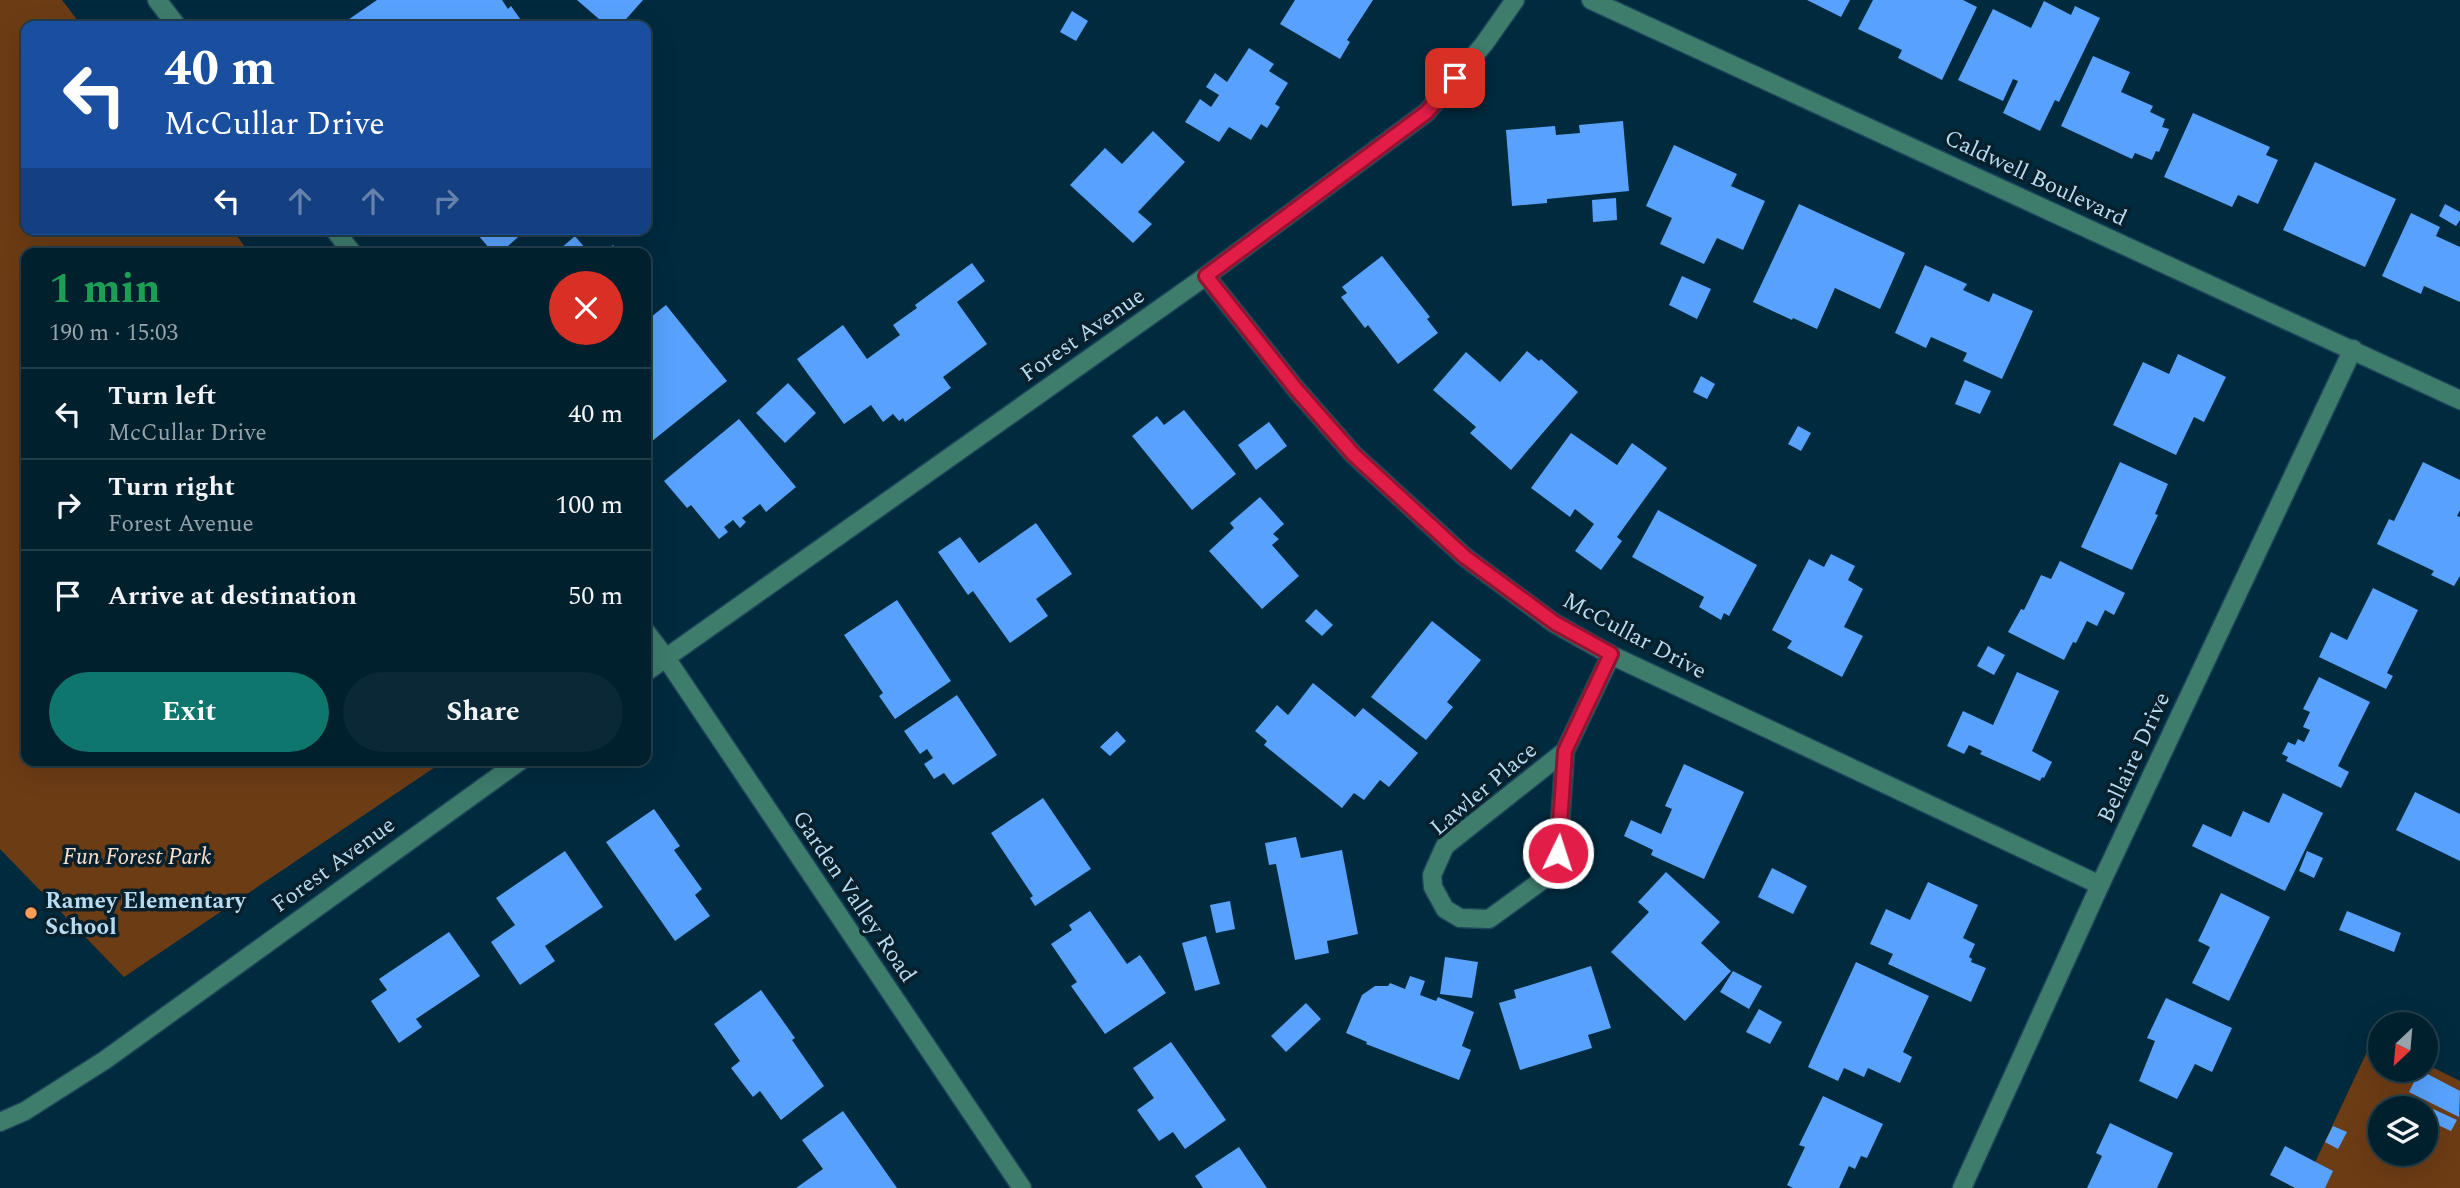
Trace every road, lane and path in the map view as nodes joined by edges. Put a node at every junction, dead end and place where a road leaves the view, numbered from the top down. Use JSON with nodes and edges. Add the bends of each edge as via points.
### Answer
{"nodes":[{"id":1,"x":157,"y":0,"type":"edge"},
{"id":2,"x":1515,"y":0,"type":"edge"},
{"id":3,"x":1591,"y":0,"type":"edge"},
{"id":4,"x":173,"y":21,"type":"edge"},
{"id":5,"x":1206,"y":276,"type":"junction"},
{"id":6,"x":2353,"y":349,"type":"junction"},
{"id":7,"x":2460,"y":400,"type":"edge"},
{"id":8,"x":651,"y":638,"type":"edge"},
{"id":9,"x":1611,"y":654,"type":"junction"},
{"id":10,"x":666,"y":658,"type":"junction"},
{"id":11,"x":651,"y":668,"type":"edge"},
{"id":12,"x":1565,"y":751,"type":"junction"},
{"id":13,"x":513,"y":766,"type":"edge"},
{"id":14,"x":2100,"y":885,"type":"junction"},
{"id":15,"x":0,"y":1122,"type":"edge"},
{"id":16,"x":1022,"y":1188,"type":"edge"},
{"id":17,"x":1962,"y":1188,"type":"edge"}],
"edges":[{"from":1,"to":4,"type":"street"},
{"from":2,"to":5,"type":"street","name":"Forest Avenue","via":[[1427,112]]},
{"from":3,"to":6,"type":"street","name":"Caldwell Boulevard"},
{"from":5,"to":9,"type":"street","name":"McCullar Drive","via":[[1353,454],[1465,557],[1555,623]]},
{"from":5,"to":10,"type":"street","name":"Forest Avenue"},
{"from":6,"to":7,"type":"street","name":"Caldwell Boulevard"},
{"from":6,"to":14,"type":"street","name":"Bellaire Drive"},
{"from":8,"to":10,"type":"street","name":"Garden Valley Road"},
{"from":9,"to":12,"type":"street","name":"Lawler Place"},
{"from":9,"to":14,"type":"street","name":"McCullar Drive"},
{"from":10,"to":11,"type":"street","name":"Forest Avenue"},
{"from":10,"to":16,"type":"street","name":"Garden Valley Road"},
{"from":12,"to":12,"type":"street","name":"Lawler Place","via":[[1558,853],[1548,876],[1489,919],[1460,918],[1445,909],[1432,875],[1446,846]]},
{"from":13,"to":15,"type":"street","name":"Forest Avenue","via":[[105,1060]]},
{"from":14,"to":17,"type":"street","name":"Bellaire Drive"}]}
